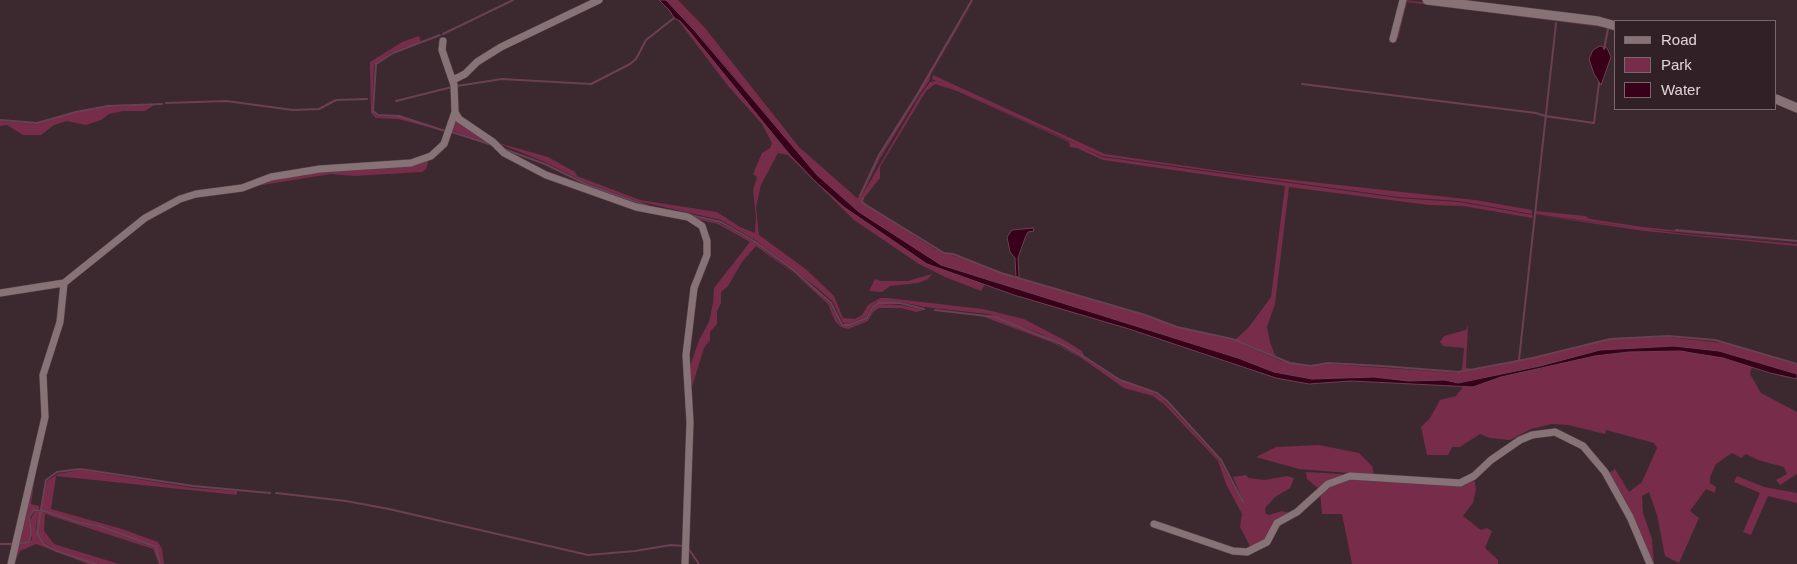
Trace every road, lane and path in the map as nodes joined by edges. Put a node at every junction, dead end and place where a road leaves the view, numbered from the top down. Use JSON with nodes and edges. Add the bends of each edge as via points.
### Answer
{"nodes":[{"id":1,"x":599,"y":0,"type":"edge"},
{"id":2,"x":1402,"y":0,"type":"edge"},
{"id":3,"x":1427,"y":0,"type":"edge"},
{"id":4,"x":1614,"y":25,"type":"edge"},
{"id":5,"x":1393,"y":38,"type":"dead end"},
{"id":6,"x":443,"y":41,"type":"dead end"},
{"id":7,"x":453,"y":80,"type":"junction"},
{"id":8,"x":1777,"y":98,"type":"edge"},
{"id":9,"x":1797,"y":108,"type":"edge"},
{"id":10,"x":455,"y":112,"type":"junction"},
{"id":11,"x":64,"y":283,"type":"junction"},
{"id":12,"x":0,"y":293,"type":"edge"},
{"id":13,"x":1154,"y":524,"type":"dead end"},
{"id":14,"x":11,"y":564,"type":"edge"},
{"id":15,"x":685,"y":564,"type":"edge"},
{"id":16,"x":1650,"y":564,"type":"edge"}],
"edges":[{"from":1,"to":7,"type":"street","via":[[501,47]]},
{"from":2,"to":5,"type":"street"},
{"from":3,"to":4,"type":"street"},
{"from":6,"to":7,"type":"street","via":[[442,50]]},
{"from":7,"to":10,"type":"street"},
{"from":8,"to":9,"type":"street"},
{"from":10,"to":11,"type":"street","via":[[444,144],[423,160],[285,174],[242,188],[180,199],[145,218]]},
{"from":10,"to":15,"type":"street","via":[[459,119],[504,153],[527,166],[570,185],[636,207],[688,217],[706,233],[707,255],[694,288],[686,355],[690,422]]},
{"from":11,"to":12,"type":"street"},
{"from":11,"to":14,"type":"street","via":[[60,322],[43,374],[43,424]]},
{"from":13,"to":16,"type":"street","via":[[1233,551],[1246,552],[1267,542],[1277,523],[1297,512],[1328,484],[1350,476],[1460,483],[1520,440],[1532,434],[1555,432],[1583,446],[1605,472],[1630,517]]}]}
